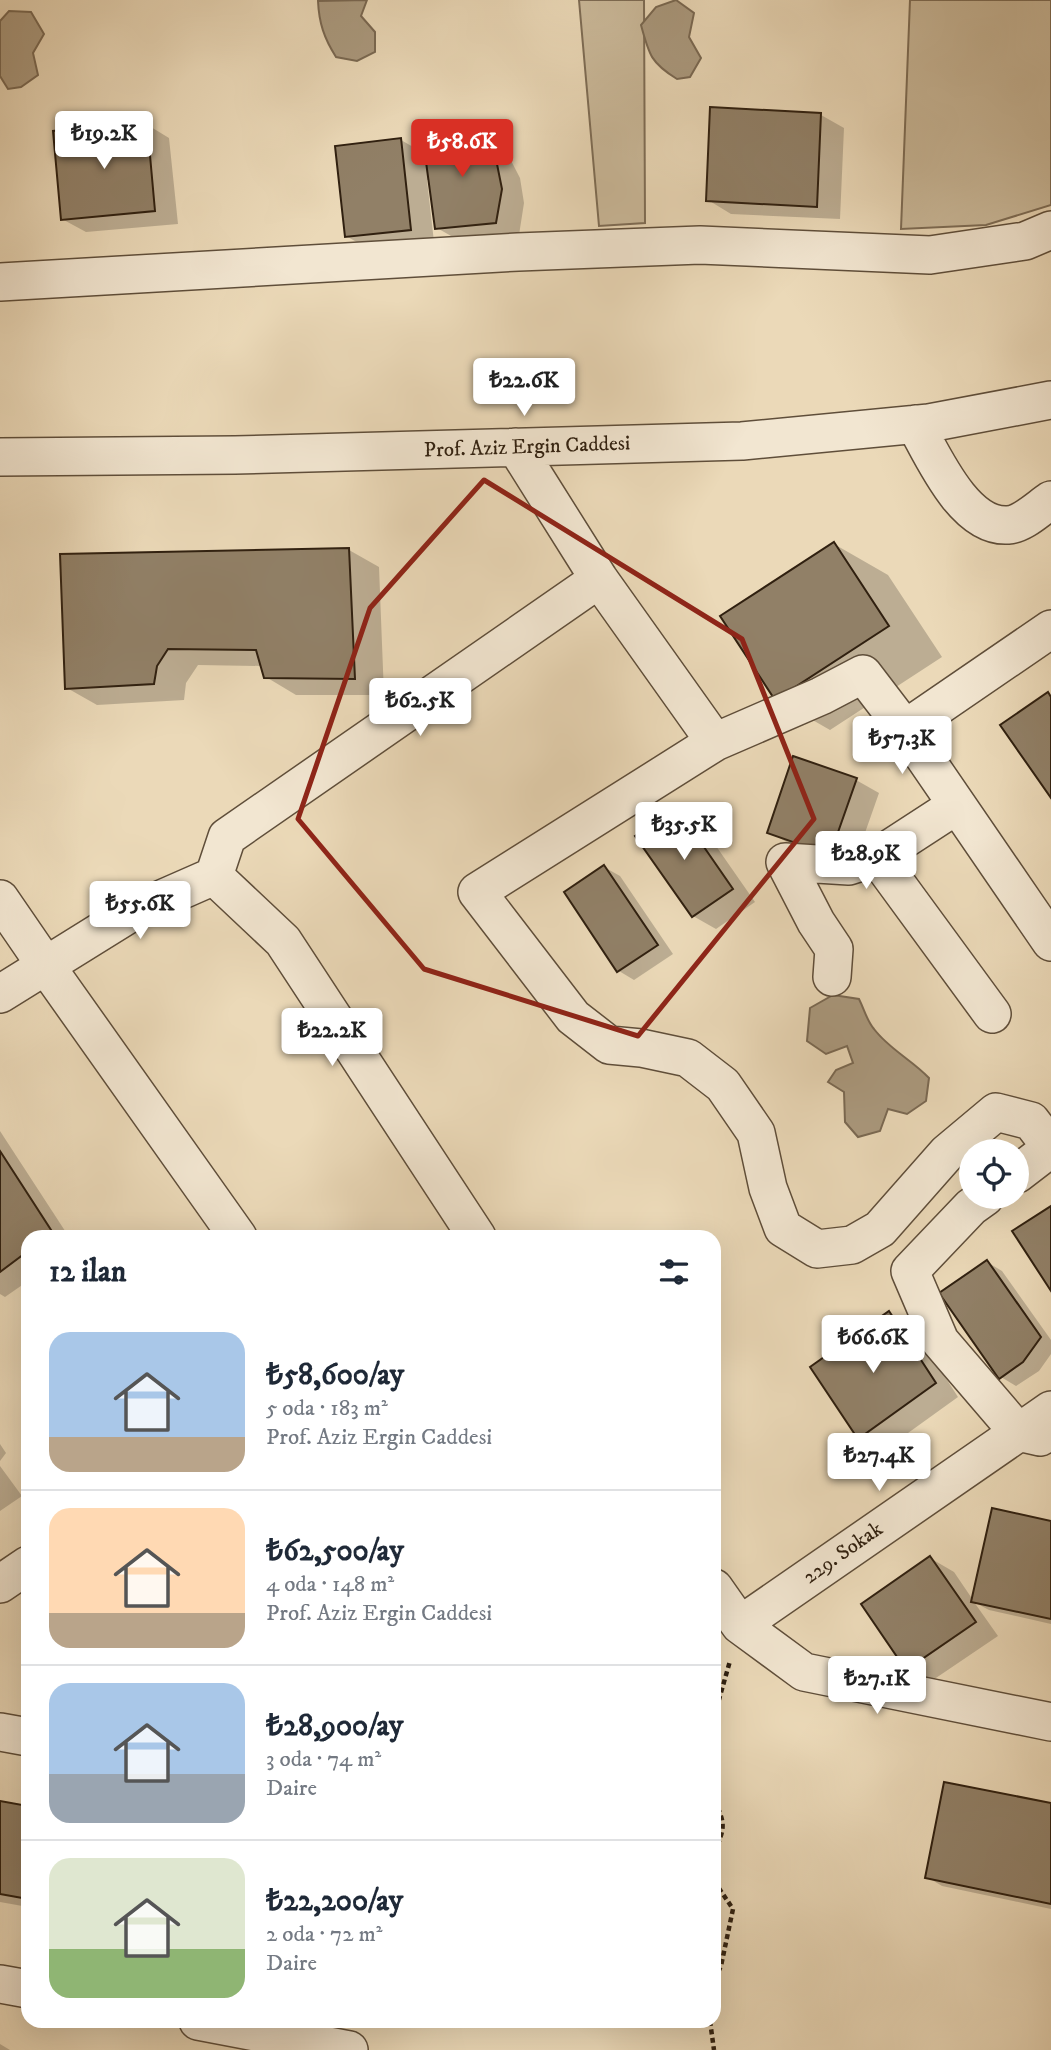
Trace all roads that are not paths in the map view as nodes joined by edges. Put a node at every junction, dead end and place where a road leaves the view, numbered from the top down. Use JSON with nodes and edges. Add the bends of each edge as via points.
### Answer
{"nodes":[{"id":1,"x":1051,"y":230,"type":"edge"},
{"id":2,"x":0,"y":282,"type":"edge"},
{"id":3,"x":1051,"y":400,"type":"edge"},
{"id":4,"x":915,"y":424,"type":"junction"},
{"id":5,"x":516,"y":447,"type":"junction"},
{"id":6,"x":0,"y":457,"type":"edge"},
{"id":7,"x":1051,"y":500,"type":"edge"},
{"id":8,"x":599,"y":579,"type":"junction"},
{"id":9,"x":1051,"y":629,"type":"edge"},
{"id":10,"x":905,"y":730,"type":"junction"},
{"id":11,"x":715,"y":742,"type":"junction"},
{"id":12,"x":957,"y":805,"type":"junction"},
{"id":13,"x":877,"y":857,"type":"junction"},
{"id":14,"x":214,"y":876,"type":"junction"},
{"id":15,"x":0,"y":899,"type":"edge"},
{"id":16,"x":1051,"y":942,"type":"edge"},
{"id":17,"x":46,"y":966,"type":"junction"},
{"id":18,"x":832,"y":976,"type":"dead end"},
{"id":19,"x":0,"y":994,"type":"edge"},
{"id":20,"x":992,"y":1014,"type":"dead end"},
{"id":21,"x":1051,"y":1148,"type":"edge"},
{"id":22,"x":1029,"y":1165,"type":"edge"},
{"id":23,"x":969,"y":1209,"type":"edge"},
{"id":24,"x":232,"y":1230,"type":"edge"},
{"id":25,"x":472,"y":1230,"type":"edge"},
{"id":26,"x":1051,"y":1410,"type":"edge"},
{"id":27,"x":1034,"y":1436,"type":"edge"},
{"id":28,"x":21,"y":1570,"type":"edge"},
{"id":29,"x":0,"y":1584,"type":"edge"},
{"id":30,"x":721,"y":1598,"type":"edge"},
{"id":31,"x":740,"y":1625,"type":"junction"},
{"id":32,"x":1051,"y":1722,"type":"edge"},
{"id":33,"x":0,"y":1732,"type":"edge"},
{"id":34,"x":21,"y":1736,"type":"edge"},
{"id":35,"x":0,"y":1984,"type":"edge"},
{"id":36,"x":21,"y":1988,"type":"edge"},
{"id":37,"x":234,"y":2028,"type":"edge"},
{"id":38,"x":349,"y":2050,"type":"edge"}],
"edges":[{"from":1,"to":2,"type":"street","via":[[1025,241],[930,255],[699,245]]},
{"from":3,"to":4,"type":"street","name":"Prof. Aziz Ergin Caddesi"},
{"from":4,"to":5,"type":"street","name":"Prof. Aziz Ergin Caddesi","via":[[742,441]]},
{"from":4,"to":7,"type":"street","via":[[954,494],[993,524],[1017,523]]},
{"from":5,"to":6,"type":"street","name":"Prof. Aziz Ergin Caddesi"},
{"from":5,"to":8,"type":"street"},
{"from":8,"to":11,"type":"street"},
{"from":8,"to":14,"type":"street","via":[[227,837]]},
{"from":9,"to":10,"type":"street"},
{"from":10,"to":11,"type":"street","via":[[863,674]]},
{"from":10,"to":12,"type":"street"},
{"from":11,"to":21,"type":"street","via":[[477,892],[573,1017],[609,1045],[688,1058],[723,1085],[756,1133],[783,1228],[817,1249],[852,1245],[880,1230],[947,1153],[996,1112],[1031,1121]]},
{"from":12,"to":13,"type":"street"},
{"from":12,"to":16,"type":"street"},
{"from":13,"to":18,"type":"street","via":[[849,866],[785,862],[834,949]]},
{"from":13,"to":20,"type":"street"},
{"from":14,"to":17,"type":"street","via":[[132,912]]},
{"from":14,"to":25,"type":"street","via":[[283,942]]},
{"from":15,"to":17,"type":"street"},
{"from":17,"to":19,"type":"street"},
{"from":17,"to":24,"type":"street"},
{"from":21,"to":22,"type":"street"},
{"from":23,"to":27,"type":"street","via":[[910,1271],[940,1341]]},
{"from":26,"to":27,"type":"street","name":"229. Sokak"},
{"from":27,"to":31,"type":"street","name":"229. Sokak"},
{"from":28,"to":29,"type":"street"},
{"from":30,"to":31,"type":"street"},
{"from":31,"to":32,"type":"street","via":[[804,1672]]},
{"from":33,"to":34,"type":"street"},
{"from":35,"to":36,"type":"street"},
{"from":37,"to":38,"type":"street"}]}
